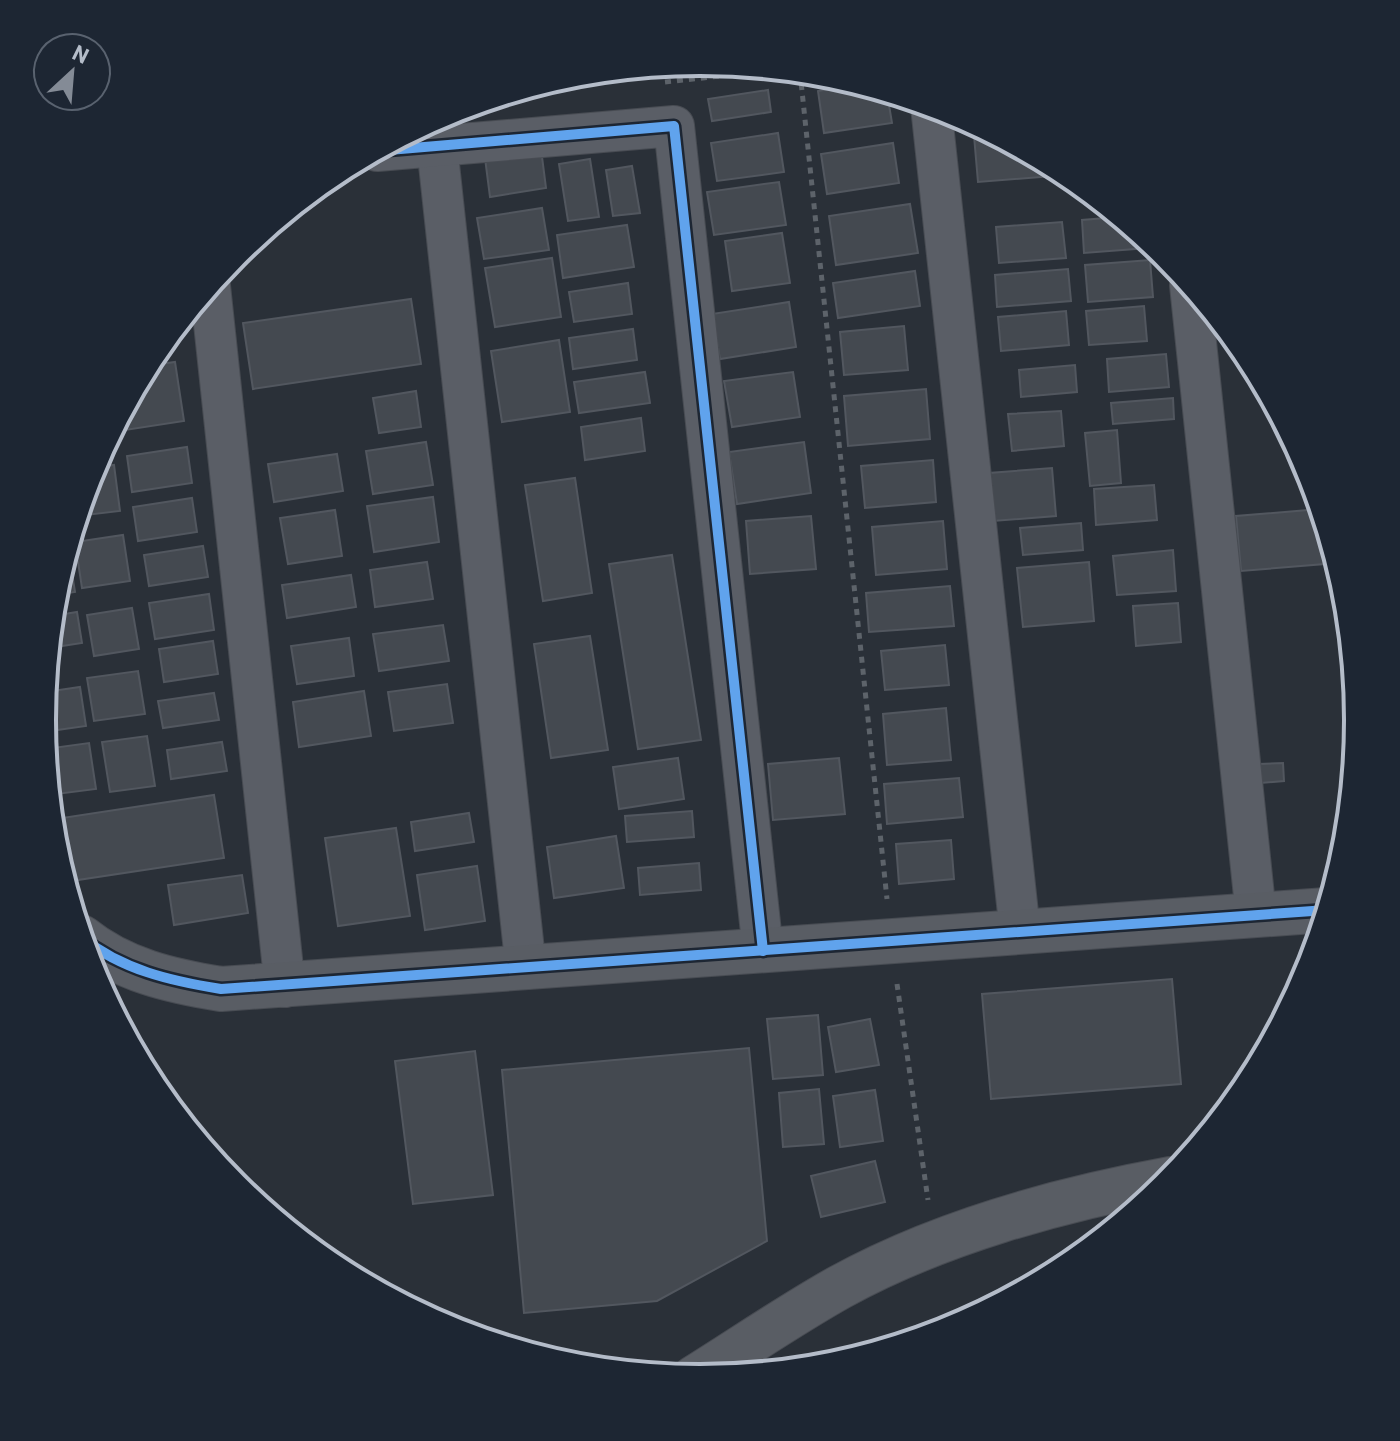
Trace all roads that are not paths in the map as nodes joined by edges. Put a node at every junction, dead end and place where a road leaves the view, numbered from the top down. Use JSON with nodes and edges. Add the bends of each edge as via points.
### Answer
{"nodes":[{"id":1,"x":933,"y":121,"type":"edge"},
{"id":2,"x":437,"y":146,"type":"junction"},
{"id":3,"x":404,"y":149,"type":"edge"},
{"id":4,"x":212,"y":301,"type":"edge"},
{"id":5,"x":1192,"y":306,"type":"edge"},
{"id":6,"x":1315,"y":911,"type":"edge"},
{"id":7,"x":1256,"y":915,"type":"junction"},
{"id":8,"x":1020,"y":932,"type":"junction"},
{"id":9,"x":99,"y":950,"type":"edge"},
{"id":10,"x":763,"y":951,"type":"junction"},
{"id":11,"x":526,"y":969,"type":"junction"},
{"id":12,"x":285,"y":987,"type":"junction"},
{"id":13,"x":1147,"y":1183,"type":"edge"},
{"id":14,"x":717,"y":1364,"type":"edge"}],
"edges":[{"from":1,"to":8,"type":"street"},
{"from":2,"to":3,"type":"street"},
{"from":2,"to":10,"type":"street","via":[[674,126]]},
{"from":2,"to":11,"type":"street"},
{"from":4,"to":12,"type":"street"},
{"from":5,"to":7,"type":"street"},
{"from":6,"to":7,"type":"street"},
{"from":7,"to":8,"type":"street"},
{"from":8,"to":10,"type":"street"},
{"from":9,"to":12,"type":"street","via":[[160,979],[221,989]]},
{"from":10,"to":11,"type":"street"},
{"from":11,"to":12,"type":"street"},
{"from":13,"to":14,"type":"street","via":[[968,1231],[841,1286]]}]}
